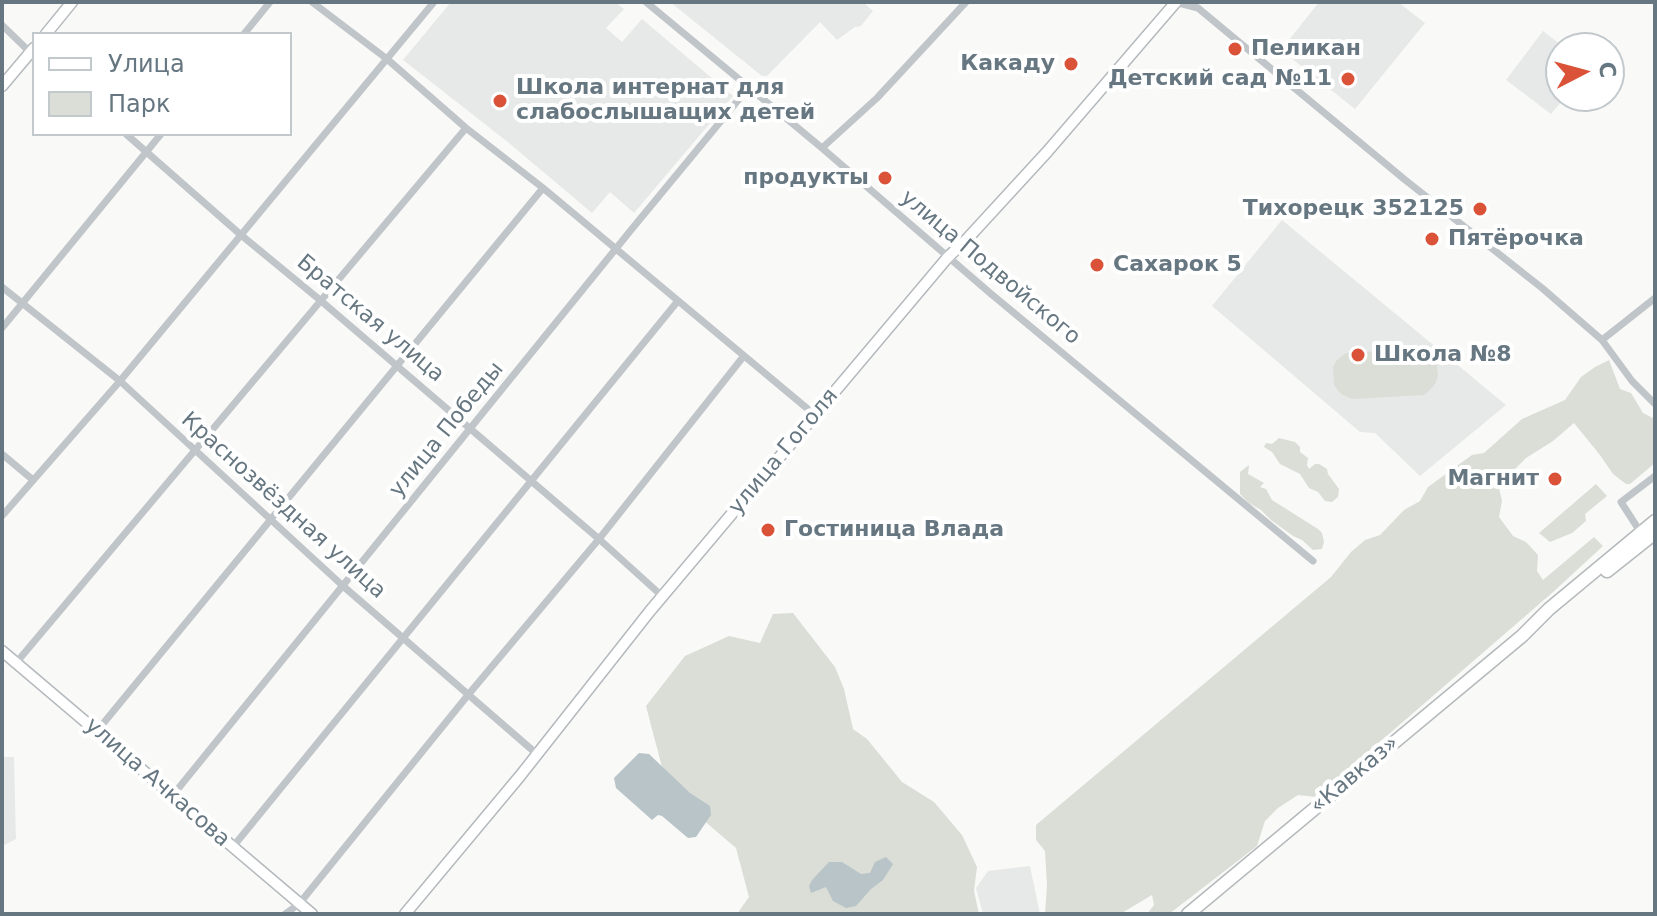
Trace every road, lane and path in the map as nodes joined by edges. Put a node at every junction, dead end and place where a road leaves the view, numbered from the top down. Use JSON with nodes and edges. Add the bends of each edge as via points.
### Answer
{"nodes":[{"id":1,"x":72,"y":2,"type":"edge"},
{"id":2,"x":270,"y":2,"type":"edge"},
{"id":3,"x":312,"y":2,"type":"edge"},
{"id":4,"x":434,"y":2,"type":"edge"},
{"id":5,"x":646,"y":2,"type":"edge"},
{"id":6,"x":966,"y":2,"type":"edge"},
{"id":7,"x":1176,"y":2,"type":"edge"},
{"id":8,"x":2,"y":25,"type":"edge"},
{"id":9,"x":48,"y":32,"type":"edge"},
{"id":10,"x":246,"y":32,"type":"edge"},
{"id":11,"x":32,"y":51,"type":"edge"},
{"id":12,"x":32,"y":53,"type":"edge"},
{"id":13,"x":387,"y":59,"type":"junction"},
{"id":14,"x":2,"y":86,"type":"edge"},
{"id":15,"x":749,"y":87,"type":"junction"},
{"id":16,"x":466,"y":128,"type":"junction"},
{"id":17,"x":128,"y":136,"type":"edge"},
{"id":18,"x":159,"y":136,"type":"edge"},
{"id":19,"x":822,"y":148,"type":"junction"},
{"id":20,"x":147,"y":152,"type":"junction"},
{"id":21,"x":543,"y":188,"type":"junction"},
{"id":22,"x":241,"y":235,"type":"junction"},
{"id":23,"x":615,"y":250,"type":"junction"},
{"id":24,"x":948,"y":257,"type":"junction"},
{"id":25,"x":2,"y":287,"type":"edge"},
{"id":26,"x":1655,"y":298,"type":"edge"},
{"id":27,"x":320,"y":300,"type":"junction"},
{"id":28,"x":677,"y":302,"type":"junction"},
{"id":29,"x":21,"y":304,"type":"junction"},
{"id":30,"x":2,"y":328,"type":"edge"},
{"id":31,"x":1602,"y":340,"type":"junction"},
{"id":32,"x":743,"y":357,"type":"junction"},
{"id":33,"x":397,"y":366,"type":"junction"},
{"id":34,"x":120,"y":381,"type":"junction"},
{"id":35,"x":1655,"y":404,"type":"edge"},
{"id":36,"x":815,"y":415,"type":"junction"},
{"id":37,"x":471,"y":429,"type":"junction"},
{"id":38,"x":195,"y":451,"type":"junction"},
{"id":39,"x":2,"y":454,"type":"edge"},
{"id":40,"x":1655,"y":476,"type":"edge"},
{"id":41,"x":531,"y":479,"type":"junction"},
{"id":42,"x":33,"y":480,"type":"junction"},
{"id":43,"x":2,"y":516,"type":"edge"},
{"id":44,"x":269,"y":519,"type":"junction"},
{"id":45,"x":1655,"y":521,"type":"edge"},
{"id":46,"x":1648,"y":533,"type":"edge"},
{"id":47,"x":599,"y":539,"type":"junction"},
{"id":48,"x":1313,"y":561,"type":"dead end"},
{"id":49,"x":343,"y":586,"type":"junction"},
{"id":50,"x":662,"y":596,"type":"junction"},
{"id":51,"x":403,"y":637,"type":"junction"},
{"id":52,"x":2,"y":651,"type":"edge"},
{"id":53,"x":16,"y":663,"type":"junction"},
{"id":54,"x":468,"y":695,"type":"junction"},
{"id":55,"x":97,"y":731,"type":"junction"},
{"id":56,"x":538,"y":755,"type":"junction"},
{"id":57,"x":173,"y":795,"type":"junction"},
{"id":58,"x":232,"y":848,"type":"junction"},
{"id":59,"x":299,"y":904,"type":"junction"},
{"id":60,"x":285,"y":914,"type":"edge"},
{"id":61,"x":312,"y":914,"type":"edge"},
{"id":62,"x":405,"y":914,"type":"edge"},
{"id":63,"x":1188,"y":914,"type":"edge"}],
"edges":[{"from":1,"to":9,"type":"main road"},
{"from":2,"to":10,"type":"street"},
{"from":3,"to":13,"type":"street"},
{"from":4,"to":13,"type":"street"},
{"from":5,"to":15,"type":"street","name":"улица Подвойского"},
{"from":6,"to":19,"type":"street","via":[[877,98]]},
{"from":7,"to":24,"type":"main road","name":"улица Гоголя"},
{"from":7,"to":31,"type":"street","via":[[1198,8]]},
{"from":8,"to":11,"type":"street"},
{"from":12,"to":14,"type":"main road"},
{"from":13,"to":16,"type":"street"},
{"from":13,"to":22,"type":"street"},
{"from":15,"to":19,"type":"street","name":"улица Подвойского"},
{"from":15,"to":23,"type":"street","name":"улица Победы"},
{"from":16,"to":21,"type":"street"},
{"from":16,"to":27,"type":"street"},
{"from":17,"to":20,"type":"street","name":"Братская улица"},
{"from":18,"to":20,"type":"street"},
{"from":19,"to":24,"type":"street","name":"улица Подвойского"},
{"from":20,"to":22,"type":"street","name":"Братская улица"},
{"from":20,"to":29,"type":"street"},
{"from":21,"to":23,"type":"street"},
{"from":21,"to":33,"type":"street"},
{"from":22,"to":27,"type":"street","name":"Братская улица"},
{"from":22,"to":34,"type":"street"},
{"from":23,"to":28,"type":"street"},
{"from":23,"to":37,"type":"street","name":"улица Победы"},
{"from":24,"to":36,"type":"main road","name":"улица Гоголя"},
{"from":24,"to":48,"type":"street","name":"улица Подвойского"},
{"from":25,"to":29,"type":"street","name":"Краснозвёздная улица"},
{"from":26,"to":31,"type":"street"},
{"from":27,"to":33,"type":"street","name":"Братская улица"},
{"from":27,"to":38,"type":"street"},
{"from":28,"to":32,"type":"street"},
{"from":28,"to":41,"type":"street"},
{"from":29,"to":30,"type":"street"},
{"from":29,"to":34,"type":"street","name":"Краснозвёздная улица"},
{"from":31,"to":35,"type":"street"},
{"from":32,"to":36,"type":"street"},
{"from":32,"to":47,"type":"street"},
{"from":33,"to":37,"type":"street","name":"Братская улица"},
{"from":33,"to":44,"type":"street"},
{"from":34,"to":38,"type":"street","name":"Краснозвёздная улица"},
{"from":34,"to":42,"type":"street"},
{"from":36,"to":50,"type":"main road","name":"улица Гоголя"},
{"from":37,"to":41,"type":"street","name":"Братская улица"},
{"from":37,"to":49,"type":"street","name":"улица Победы"},
{"from":38,"to":44,"type":"street","name":"Краснозвёздная улица"},
{"from":38,"to":53,"type":"street"},
{"from":39,"to":42,"type":"street"},
{"from":40,"to":46,"type":"street","via":[[1621,502]]},
{"from":41,"to":47,"type":"street","name":"Братская улица"},
{"from":41,"to":51,"type":"street"},
{"from":42,"to":43,"type":"street"},
{"from":44,"to":49,"type":"street","name":"Краснозвёздная улица"},
{"from":44,"to":55,"type":"street"},
{"from":45,"to":46,"type":"highway","name":"«Кавказ»"},
{"from":46,"to":63,"type":"highway","name":"«Кавказ»","via":[[1549,609]]},
{"from":47,"to":50,"type":"street","name":"Братская улица"},
{"from":47,"to":54,"type":"street"},
{"from":49,"to":51,"type":"street","name":"Краснозвёздная улица"},
{"from":49,"to":57,"type":"street","name":"улица Победы"},
{"from":50,"to":56,"type":"main road","name":"улица Гоголя"},
{"from":51,"to":54,"type":"street","name":"Краснозвёздная улица"},
{"from":51,"to":58,"type":"street"},
{"from":52,"to":53,"type":"main road","name":"улица Ачкасова"},
{"from":53,"to":55,"type":"main road","name":"улица Ачкасова"},
{"from":54,"to":56,"type":"street","name":"Краснозвёздная улица"},
{"from":54,"to":59,"type":"street"},
{"from":55,"to":57,"type":"main road","name":"улица Ачкасова"},
{"from":56,"to":62,"type":"main road","name":"улица Гоголя"},
{"from":57,"to":58,"type":"main road","name":"улица Ачкасова"},
{"from":58,"to":59,"type":"main road","name":"улица Ачкасова"},
{"from":59,"to":60,"type":"street"},
{"from":59,"to":61,"type":"main road","name":"улица Ачкасова"}]}
